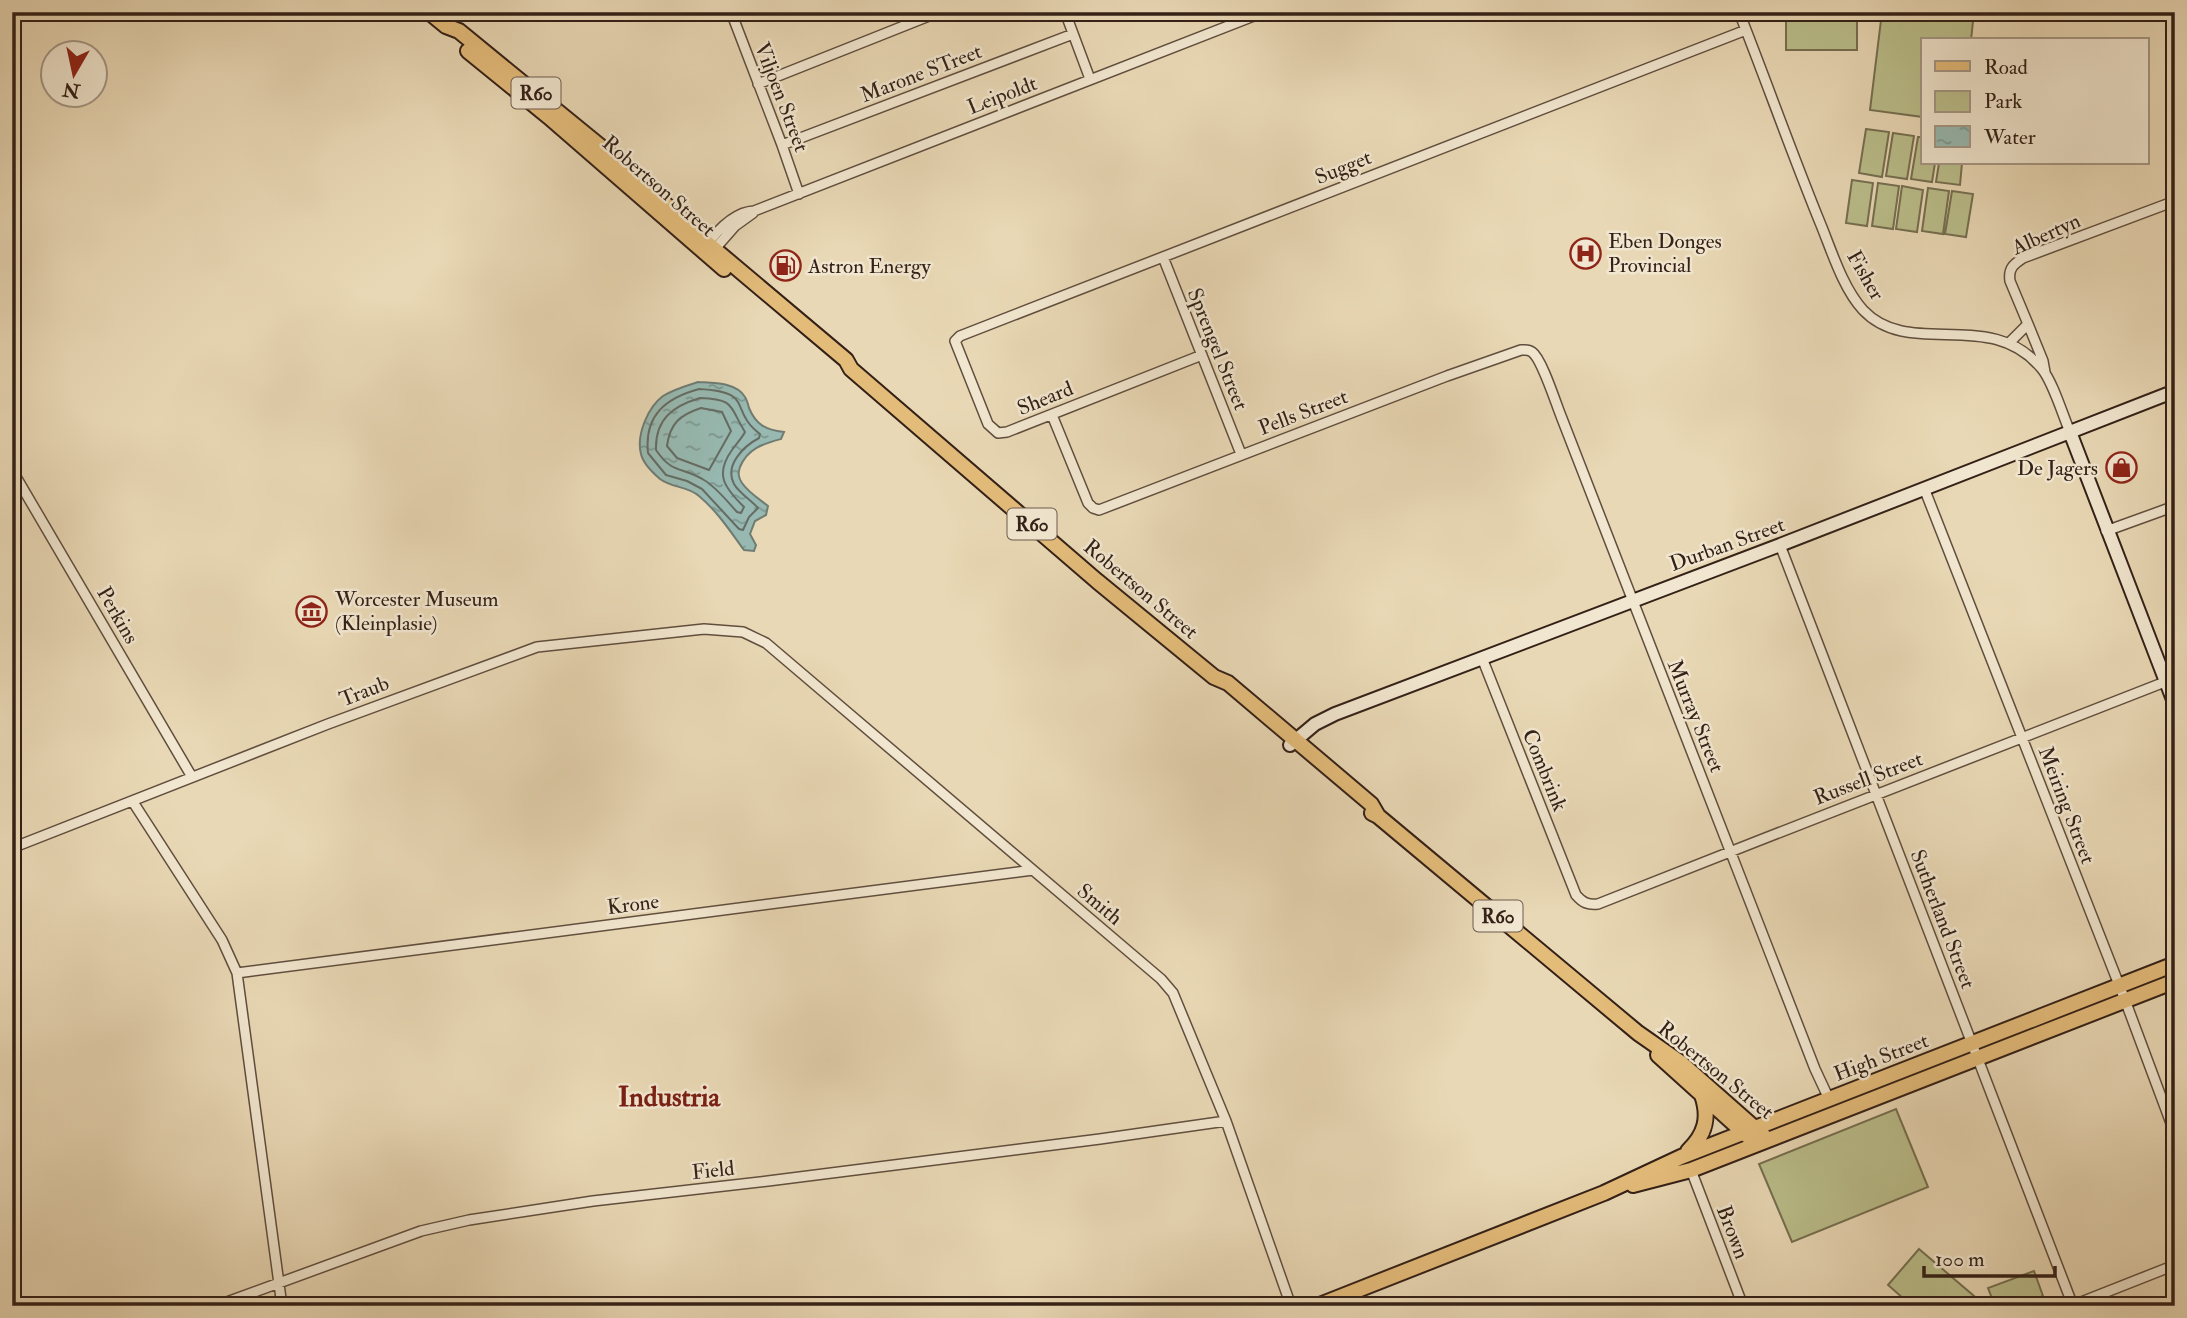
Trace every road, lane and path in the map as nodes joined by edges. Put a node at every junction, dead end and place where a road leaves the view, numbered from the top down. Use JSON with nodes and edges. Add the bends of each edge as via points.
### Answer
{"nodes":[{"id":1,"x":429,"y":12,"type":"edge"},
{"id":2,"x":731,"y":12,"type":"edge"},
{"id":3,"x":939,"y":12,"type":"edge"},
{"id":4,"x":1065,"y":12,"type":"edge"},
{"id":5,"x":1264,"y":12,"type":"edge"},
{"id":6,"x":1739,"y":12,"type":"edge"},
{"id":7,"x":1746,"y":30,"type":"junction"},
{"id":8,"x":1073,"y":33,"type":"junction"},
{"id":9,"x":1090,"y":79,"type":"junction"},
{"id":10,"x":758,"y":84,"type":"junction"},
{"id":11,"x":782,"y":145,"type":"junction"},
{"id":12,"x":799,"y":194,"type":"junction"},
{"id":13,"x":2175,"y":201,"type":"edge"},
{"id":14,"x":708,"y":250,"type":"junction"},
{"id":15,"x":1163,"y":257,"type":"junction"},
{"id":16,"x":2028,"y":324,"type":"junction"},
{"id":17,"x":955,"y":339,"type":"joint"},
{"id":18,"x":2009,"y":342,"type":"junction"},
{"id":19,"x":1527,"y":350,"type":"joint"},
{"id":20,"x":1202,"y":355,"type":"junction"},
{"id":21,"x":2045,"y":372,"type":"junction"},
{"id":22,"x":2175,"y":391,"type":"edge"},
{"id":23,"x":1052,"y":415,"type":"junction"},
{"id":24,"x":2070,"y":432,"type":"junction"},
{"id":25,"x":1241,"y":454,"type":"junction"},
{"id":26,"x":12,"y":470,"type":"edge"},
{"id":27,"x":1924,"y":488,"type":"junction"},
{"id":28,"x":2175,"y":506,"type":"edge"},
{"id":29,"x":2106,"y":531,"type":"junction"},
{"id":30,"x":1780,"y":545,"type":"junction"},
{"id":31,"x":1631,"y":600,"type":"junction"},
{"id":32,"x":743,"y":632,"type":"joint"},
{"id":33,"x":1482,"y":658,"type":"junction"},
{"id":34,"x":2170,"y":680,"type":"edge"},
{"id":35,"x":2175,"y":705,"type":"edge"},
{"id":36,"x":2022,"y":738,"type":"junction"},
{"id":37,"x":1293,"y":743,"type":"junction"},
{"id":38,"x":192,"y":777,"type":"junction"},
{"id":39,"x":1877,"y":793,"type":"junction"},
{"id":40,"x":133,"y":802,"type":"junction"},
{"id":41,"x":12,"y":848,"type":"edge"},
{"id":42,"x":1731,"y":851,"type":"junction"},
{"id":43,"x":1033,"y":870,"type":"junction"},
{"id":44,"x":1576,"y":895,"type":"joint"},
{"id":45,"x":2175,"y":964,"type":"edge"},
{"id":46,"x":237,"y":973,"type":"junction"},
{"id":47,"x":2175,"y":981,"type":"edge"},
{"id":48,"x":2118,"y":985,"type":"junction"},
{"id":49,"x":2125,"y":1000,"type":"junction"},
{"id":50,"x":1638,"y":1033,"type":"junction"},
{"id":51,"x":1971,"y":1044,"type":"junction"},
{"id":52,"x":1977,"y":1058,"type":"junction"},
{"id":53,"x":1702,"y":1095,"type":"junction"},
{"id":54,"x":1829,"y":1099,"type":"junction"},
{"id":55,"x":1226,"y":1121,"type":"junction"},
{"id":56,"x":2175,"y":1135,"type":"edge"},
{"id":57,"x":1756,"y":1136,"type":"junction"},
{"id":58,"x":1681,"y":1157,"type":"junction"},
{"id":59,"x":1690,"y":1170,"type":"junction"},
{"id":60,"x":1604,"y":1193,"type":"junction"},
{"id":61,"x":2175,"y":1265,"type":"edge"},
{"id":62,"x":279,"y":1283,"type":"junction"},
{"id":63,"x":2073,"y":1305,"type":"edge"},
{"id":64,"x":216,"y":1306,"type":"edge"},
{"id":65,"x":282,"y":1306,"type":"edge"},
{"id":66,"x":1291,"y":1306,"type":"edge"},
{"id":67,"x":1317,"y":1306,"type":"edge"},
{"id":68,"x":1743,"y":1306,"type":"edge"}],
"edges":[{"from":1,"to":14,"type":"main road","name":"Robertson Street","number":"R60","via":[[622,165]]},
{"from":2,"to":10,"type":"street","name":"Viljoen Street"},
{"from":3,"to":10,"type":"street"},
{"from":4,"to":8,"type":"street"},
{"from":5,"to":9,"type":"street","name":"Leipoldt"},
{"from":6,"to":7,"type":"street","name":"Fisher"},
{"from":7,"to":15,"type":"street","name":"Sugget"},
{"from":7,"to":18,"type":"street","name":"Fisher","via":[[1829,245],[1864,311],[1894,330],[1977,335]]},
{"from":8,"to":9,"type":"street"},
{"from":8,"to":11,"type":"street","name":"Marone STreet"},
{"from":9,"to":12,"type":"street","name":"Leipoldt"},
{"from":10,"to":11,"type":"street","name":"Viljoen Street"},
{"from":11,"to":12,"type":"street","name":"Viljoen Street"},
{"from":12,"to":14,"type":"street","name":"Leipoldt","via":[[754,211]]},
{"from":13,"to":16,"type":"street","name":"Albertyn","via":[[2013,265],[2010,281]]},
{"from":14,"to":37,"type":"main road","name":"Robertson Street","number":"R60","via":[[846,360],[1097,581],[1214,677],[1228,683]]},
{"from":15,"to":17,"type":"street","name":"Sugget"},
{"from":15,"to":20,"type":"street","name":"Sprengel Street"},
{"from":16,"to":18,"type":"street"},
{"from":16,"to":21,"type":"street"},
{"from":17,"to":23,"type":"street","name":"Sheard","via":[[993,430],[1007,432]]},
{"from":18,"to":21,"type":"street","name":"Fisher"},
{"from":19,"to":25,"type":"street","name":"Pells Street"},
{"from":19,"to":31,"type":"street","name":"Murray Street","via":[[1539,362]]},
{"from":20,"to":23,"type":"street","name":"Sheard"},
{"from":20,"to":25,"type":"street","name":"Sprengel Street"},
{"from":21,"to":24,"type":"street","name":"Fisher"},
{"from":22,"to":24,"type":"street","name":"Durban Street"},
{"from":23,"to":25,"type":"street","name":"Pells Street","via":[[1093,508],[1101,509]]},
{"from":24,"to":27,"type":"street","name":"Durban Street"},
{"from":24,"to":29,"type":"street"},
{"from":26,"to":38,"type":"street","name":"Perkins"},
{"from":27,"to":30,"type":"street","name":"Durban Street"},
{"from":27,"to":36,"type":"street","name":"Meiring Street"},
{"from":28,"to":29,"type":"street"},
{"from":29,"to":34,"type":"street"},
{"from":30,"to":31,"type":"street","name":"Durban Street"},
{"from":30,"to":39,"type":"street","name":"Sutherland Street"},
{"from":31,"to":33,"type":"street","name":"Durban Street"},
{"from":31,"to":42,"type":"street","name":"Murray Street"},
{"from":32,"to":38,"type":"street","name":"Traub","via":[[704,629],[537,647]]},
{"from":32,"to":43,"type":"street","name":"Smith","via":[[766,643]]},
{"from":33,"to":37,"type":"street","name":"Durban Street","via":[[1335,714]]},
{"from":33,"to":44,"type":"street","name":"Combrink"},
{"from":34,"to":35,"type":"street"},
{"from":34,"to":36,"type":"street","name":"Russell Street"},
{"from":36,"to":39,"type":"street","name":"Russell Street"},
{"from":36,"to":48,"type":"street","name":"Meiring Street"},
{"from":37,"to":50,"type":"main road","name":"Robertson Street","number":"R60"},
{"from":38,"to":40,"type":"street","name":"Traub"},
{"from":39,"to":42,"type":"street","name":"Russell Street"},
{"from":39,"to":51,"type":"street","name":"Sutherland Street"},
{"from":40,"to":41,"type":"street","name":"Traub"},
{"from":40,"to":46,"type":"street","via":[[222,940]]},
{"from":42,"to":44,"type":"street","name":"Russell Street","via":[[1598,904],[1586,904]]},
{"from":42,"to":54,"type":"street","name":"Murray Street"},
{"from":43,"to":46,"type":"street","name":"Krone"},
{"from":43,"to":55,"type":"street","name":"Smith","via":[[1174,993]]},
{"from":45,"to":48,"type":"main road","name":"High Street"},
{"from":46,"to":62,"type":"street"},
{"from":47,"to":49,"type":"main road","name":"High Street"},
{"from":48,"to":49,"type":"street","name":"Meiring Street"},
{"from":48,"to":51,"type":"main road","name":"High Street"},
{"from":49,"to":52,"type":"main road","name":"High Street"},
{"from":49,"to":56,"type":"street","name":"Meiring Street"},
{"from":50,"to":53,"type":"main road","name":"Robertson Street","number":"R60"},
{"from":50,"to":57,"type":"main road","name":"Robertson Street","number":"R60","via":[[1681,1063]]},
{"from":51,"to":52,"type":"street","name":"Sutherland Street"},
{"from":51,"to":54,"type":"main road","name":"High Street"},
{"from":52,"to":57,"type":"main road","name":"High Street"},
{"from":52,"to":63,"type":"street","name":"Sutherland Street"},
{"from":53,"to":57,"type":"main road","name":"Robertson Street","number":"R60"},
{"from":53,"to":58,"type":"main road","via":[[1707,1115],[1704,1131]]},
{"from":54,"to":57,"type":"main road","name":"High Street"},
{"from":55,"to":62,"type":"street","name":"Field","via":[[469,1220],[421,1231]]},
{"from":55,"to":66,"type":"street","name":"Smith"},
{"from":57,"to":58,"type":"main road","name":"High Street"},
{"from":57,"to":59,"type":"main road","name":"High Street"},
{"from":58,"to":60,"type":"main road","name":"High Street"},
{"from":59,"to":60,"type":"main road","name":"High Street"},
{"from":59,"to":68,"type":"street","name":"Brown"},
{"from":60,"to":67,"type":"main road","name":"High Street"},
{"from":61,"to":63,"type":"street"},
{"from":62,"to":64,"type":"street","name":"Field"},
{"from":62,"to":65,"type":"street"}]}
